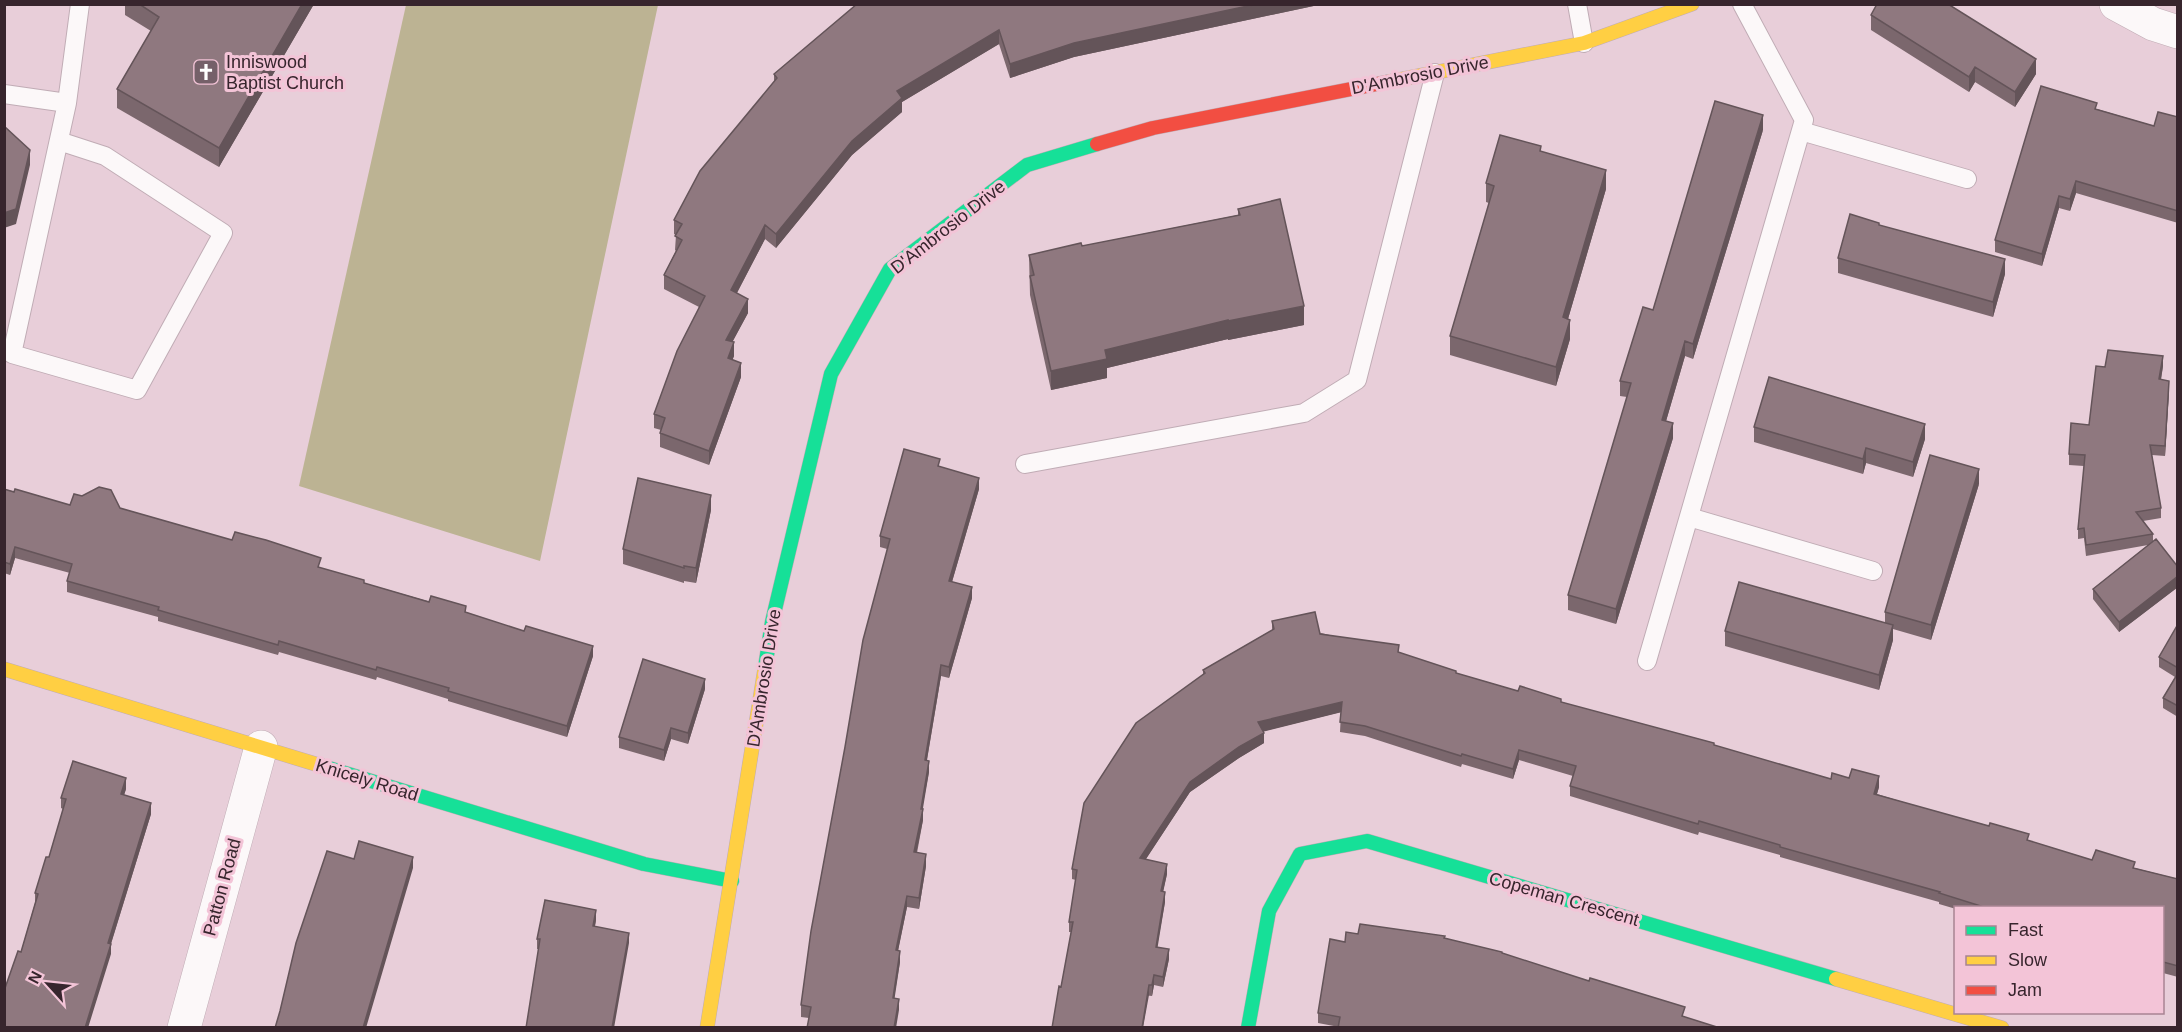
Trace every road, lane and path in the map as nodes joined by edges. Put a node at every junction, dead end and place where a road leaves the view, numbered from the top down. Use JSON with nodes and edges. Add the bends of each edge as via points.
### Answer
{"nodes":[{"id":1,"x":80,"y":4,"type":"edge"},
{"id":2,"x":1577,"y":4,"type":"edge"},
{"id":3,"x":1692,"y":4,"type":"edge"},
{"id":4,"x":1742,"y":4,"type":"edge"},
{"id":5,"x":2116,"y":4,"type":"edge"},
{"id":6,"x":2178,"y":32,"type":"edge"},
{"id":7,"x":1584,"y":43,"type":"junction"},
{"id":8,"x":1435,"y":73,"type":"junction"},
{"id":9,"x":4,"y":94,"type":"edge"},
{"id":10,"x":67,"y":103,"type":"junction"},
{"id":11,"x":1801,"y":131,"type":"junction"},
{"id":12,"x":59,"y":141,"type":"junction"},
{"id":13,"x":1967,"y":179,"type":"dead end"},
{"id":14,"x":1025,"y":464,"type":"dead end"},
{"id":15,"x":1689,"y":517,"type":"junction"},
{"id":16,"x":1874,"y":571,"type":"dead end"},
{"id":17,"x":1647,"y":661,"type":"dead end"},
{"id":18,"x":4,"y":669,"type":"edge"},
{"id":19,"x":261,"y":747,"type":"junction"},
{"id":20,"x":732,"y":881,"type":"junction"},
{"id":21,"x":1954,"y":1014,"type":"edge"},
{"id":22,"x":1954,"y":1014,"type":"edge"},
{"id":23,"x":184,"y":1028,"type":"edge"},
{"id":24,"x":707,"y":1028,"type":"edge"},
{"id":25,"x":1248,"y":1028,"type":"edge"},
{"id":26,"x":2002,"y":1028,"type":"edge"}],
"edges":[{"from":1,"to":10,"type":"lane"},
{"from":2,"to":7,"type":"lane"},
{"from":3,"to":7,"type":"street","name":"D'Ambrosio Drive"},
{"from":4,"to":11,"type":"lane","via":[[1804,120]]},
{"from":5,"to":6,"type":"street"},
{"from":7,"to":8,"type":"street","name":"D'Ambrosio Drive"},
{"from":8,"to":14,"type":"lane","via":[[1357,380],[1304,413]]},
{"from":8,"to":20,"type":"street","name":"D'Ambrosio Drive","via":[[1153,128],[1027,165],[890,269],[831,374],[772,622]]},
{"from":9,"to":10,"type":"lane"},
{"from":10,"to":12,"type":"lane"},
{"from":11,"to":13,"type":"lane"},
{"from":11,"to":15,"type":"lane"},
{"from":12,"to":12,"type":"lane","via":[[105,156],[223,233],[137,390],[12,354]]},
{"from":15,"to":16,"type":"lane"},
{"from":15,"to":17,"type":"lane"},
{"from":18,"to":19,"type":"street","name":"Knicely Road"},
{"from":19,"to":20,"type":"street","name":"Knicely Road","via":[[644,864]]},
{"from":19,"to":23,"type":"street","name":"Patton Road"},
{"from":20,"to":24,"type":"street","name":"D'Ambrosio Drive"},
{"from":21,"to":26,"type":"street","name":"Copeman Crescent"},
{"from":22,"to":25,"type":"street","name":"Copeman Crescent","via":[[1367,841],[1300,854],[1269,911]]}]}
